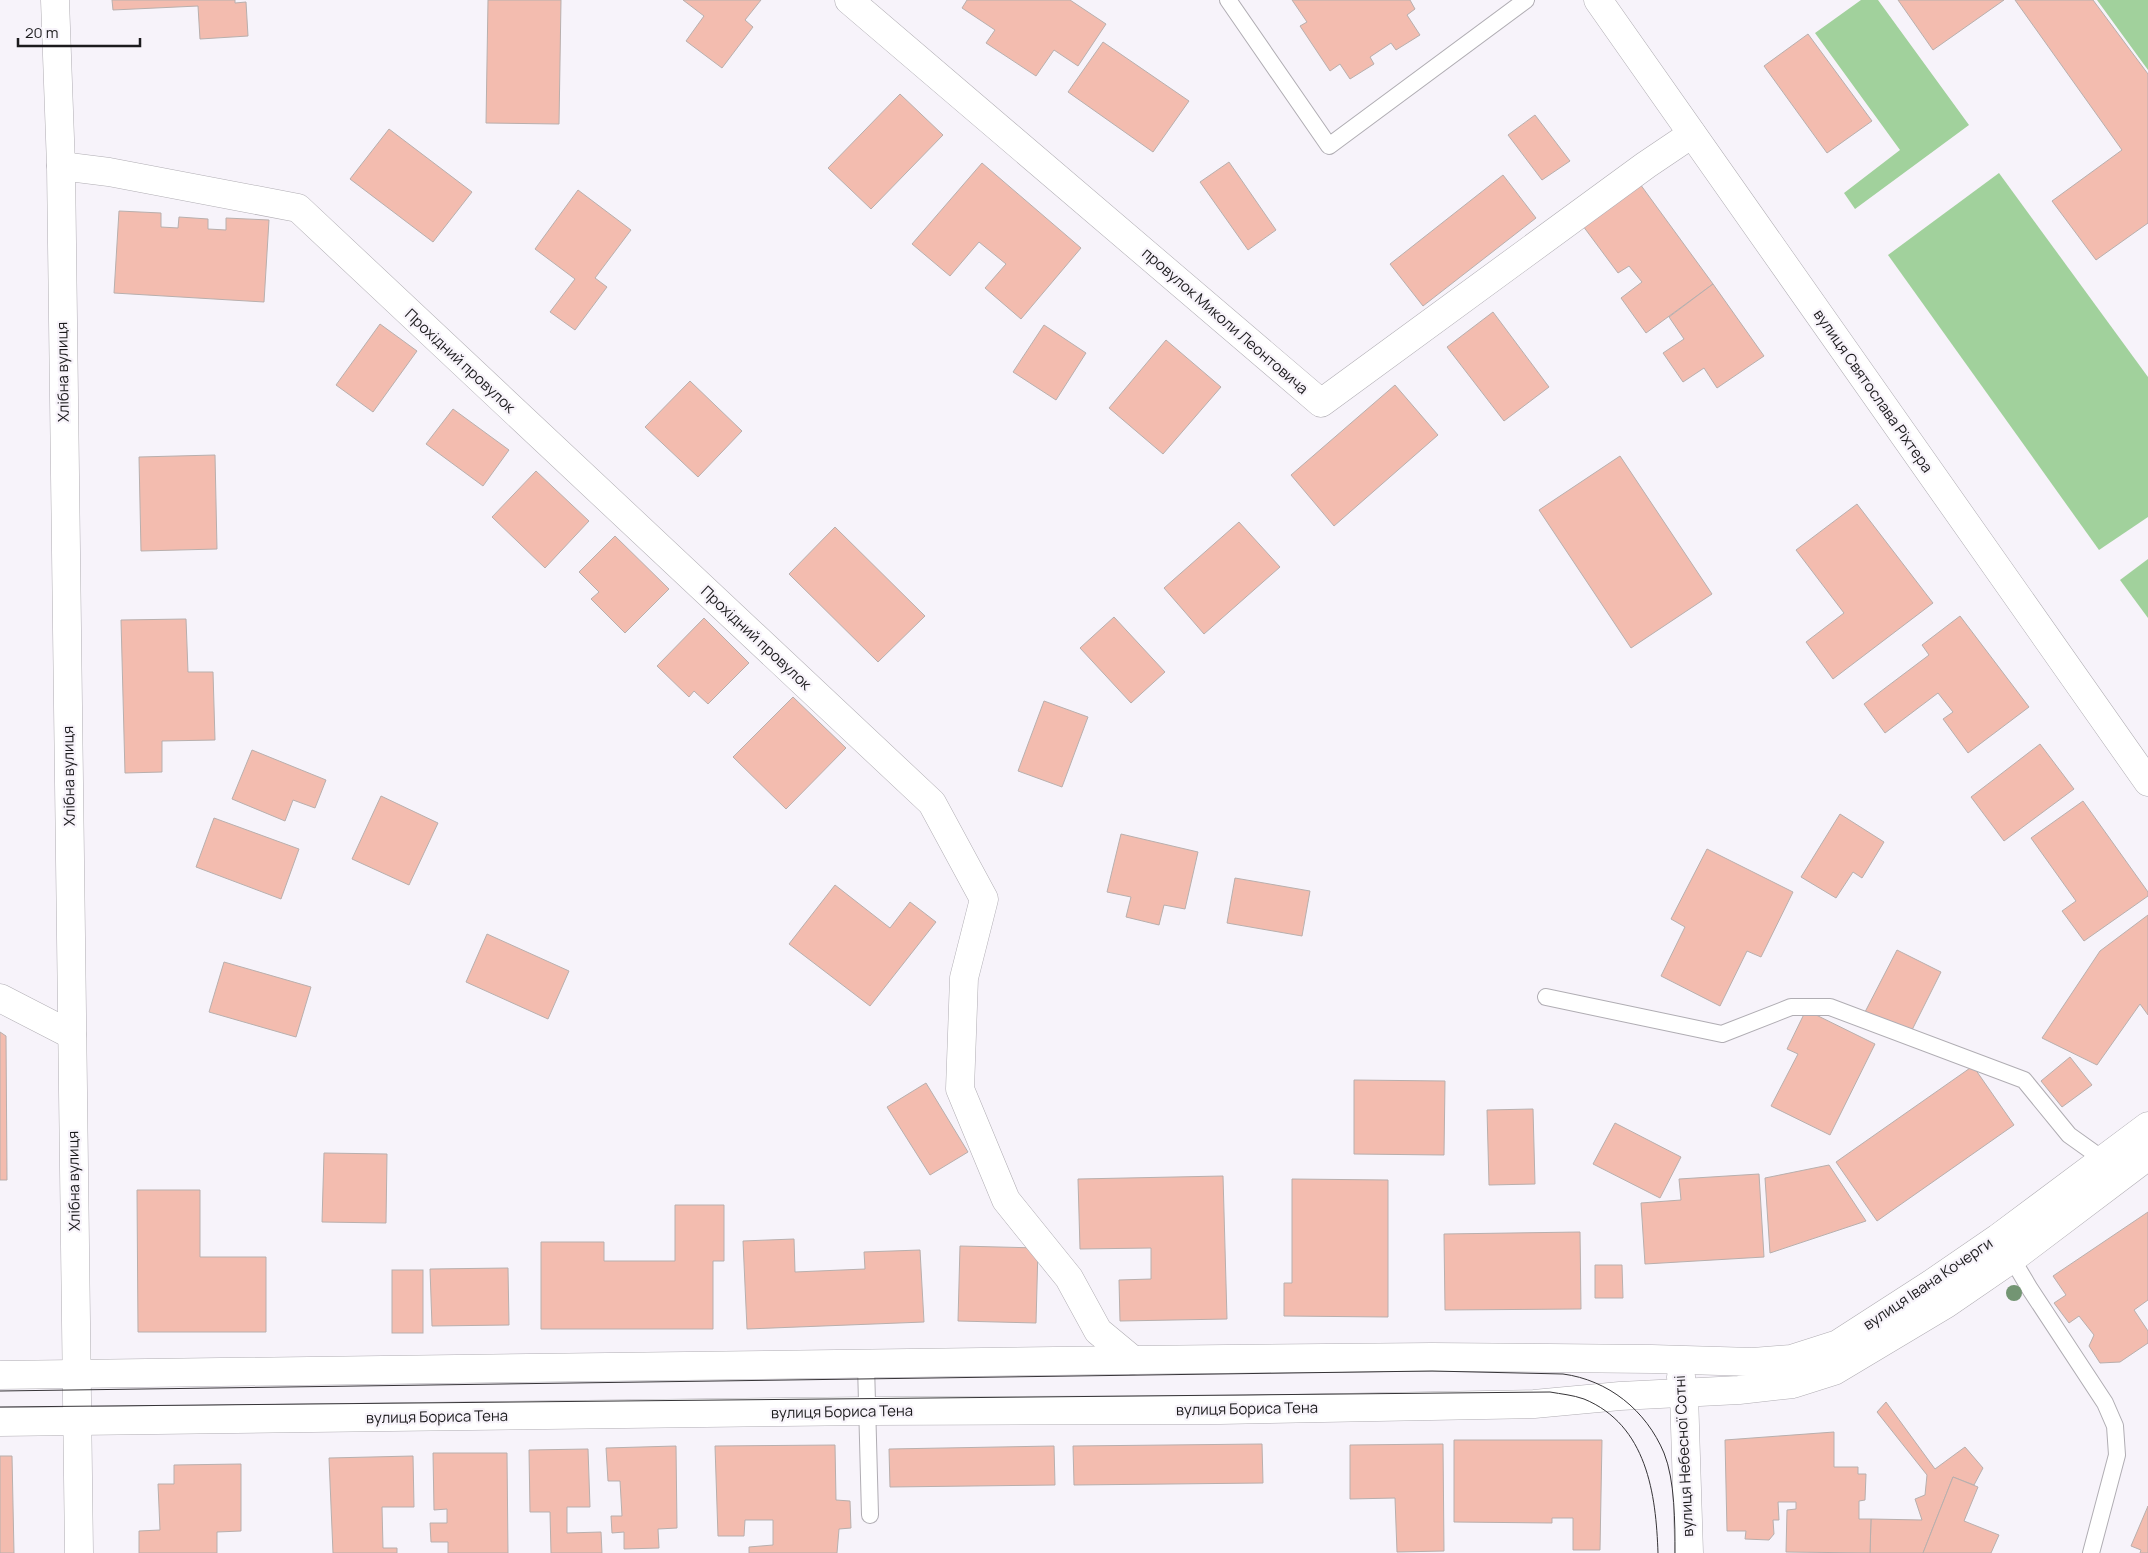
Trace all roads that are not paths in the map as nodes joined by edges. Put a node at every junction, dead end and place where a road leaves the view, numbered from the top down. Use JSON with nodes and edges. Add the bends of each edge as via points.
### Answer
{"nodes":[{"id":1,"x":55,"y":0,"type":"edge"},
{"id":2,"x":849,"y":0,"type":"edge"},
{"id":3,"x":1228,"y":0,"type":"edge"},
{"id":4,"x":1526,"y":0,"type":"edge"},
{"id":5,"x":1598,"y":0,"type":"edge"},
{"id":6,"x":1692,"y":134,"type":"junction"},
{"id":7,"x":61,"y":166,"type":"junction"},
{"id":8,"x":2148,"y":782,"type":"edge"},
{"id":9,"x":1546,"y":996,"type":"dead end"},
{"id":10,"x":0,"y":998,"type":"edge"},
{"id":11,"x":72,"y":1035,"type":"junction"},
{"id":12,"x":2148,"y":1126,"type":"edge"},
{"id":13,"x":2148,"y":1156,"type":"edge"},
{"id":14,"x":2104,"y":1160,"type":"junction"},
{"id":15,"x":2006,"y":1248,"type":"junction"},
{"id":16,"x":1132,"y":1360,"type":"junction"},
{"id":17,"x":1678,"y":1360,"type":"junction"},
{"id":18,"x":866,"y":1365,"type":"junction"},
{"id":19,"x":76,"y":1373,"type":"junction"},
{"id":20,"x":0,"y":1375,"type":"edge"},
{"id":21,"x":1684,"y":1394,"type":"junction"},
{"id":22,"x":869,"y":1411,"type":"junction"},
{"id":23,"x":0,"y":1422,"type":"edge"},
{"id":24,"x":77,"y":1422,"type":"junction"},
{"id":25,"x":870,"y":1515,"type":"dead end"},
{"id":26,"x":79,"y":1553,"type":"edge"},
{"id":27,"x":1689,"y":1553,"type":"edge"},
{"id":28,"x":2091,"y":1553,"type":"edge"}],
"edges":[{"from":1,"to":7,"type":"street","name":"Хлібна вулиця"},
{"from":2,"to":6,"type":"street","name":"провулок Миколи Леонтовича","via":[[1321,403]]},
{"from":3,"to":4,"type":"lane","via":[[1329,146]]},
{"from":5,"to":6,"type":"street","name":"вулиця Святослава Ріхтера"},
{"from":6,"to":8,"type":"street","name":"вулиця Святослава Ріхтера"},
{"from":7,"to":11,"type":"street","name":"Хлібна вулиця"},
{"from":7,"to":16,"type":"street","name":"Прохідний провулок","via":[[298,208],[932,803],[984,899],[964,978],[960,1089],[1006,1200],[1069,1278],[1098,1330]]},
{"from":9,"to":14,"type":"lane","via":[[1722,1034],[1790,1007],[1830,1007],[2024,1080],[2069,1135]]},
{"from":10,"to":11,"type":"street"},
{"from":11,"to":19,"type":"street","name":"Хлібна вулиця"},
{"from":12,"to":14,"type":"street","name":"вулиця Івана Кочерги"},
{"from":13,"to":15,"type":"street","name":"вулиця Івана Кочерги"},
{"from":14,"to":15,"type":"street","name":"вулиця Івана Кочерги"},
{"from":15,"to":17,"type":"street","name":"вулиця Івана Кочерги","via":[[1838,1344],[1791,1359],[1772,1361]]},
{"from":15,"to":21,"type":"street","name":"вулиця Івана Кочерги","via":[[1946,1304],[1834,1371],[1793,1384]]},
{"from":15,"to":28,"type":"lane","via":[[2105,1403],[2115,1426],[2117,1456]]},
{"from":16,"to":17,"type":"street"},
{"from":16,"to":18,"type":"street"},
{"from":17,"to":21,"type":"street","name":"вулиця Небесної Сотні"},
{"from":18,"to":19,"type":"street"},
{"from":18,"to":22,"type":"lane"},
{"from":19,"to":20,"type":"street"},
{"from":19,"to":24,"type":"street","name":"Хлібна вулиця"},
{"from":21,"to":22,"type":"street","name":"вулиця Бориса Тена","via":[[1505,1404],[1210,1410]]},
{"from":21,"to":27,"type":"street","name":"вулиця Небесної Сотні"},
{"from":22,"to":24,"type":"street","name":"вулиця Бориса Тена"},
{"from":22,"to":25,"type":"lane"},
{"from":23,"to":24,"type":"street","name":"вулиця Бориса Тена"},
{"from":24,"to":26,"type":"street","name":"Хлібна вулиця"}]}
